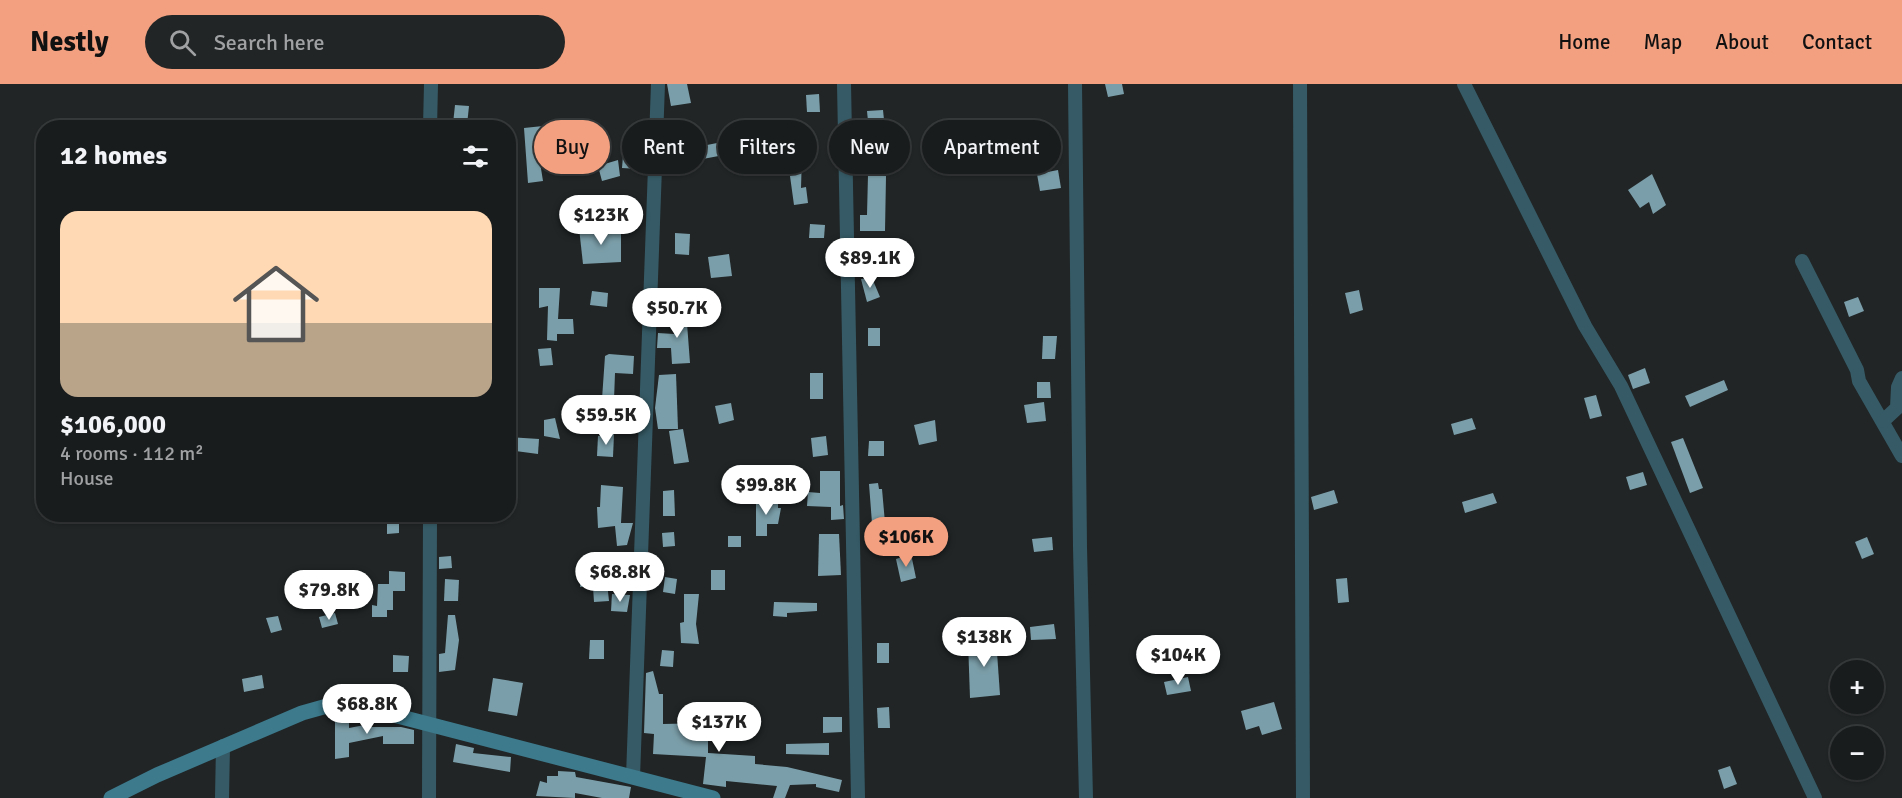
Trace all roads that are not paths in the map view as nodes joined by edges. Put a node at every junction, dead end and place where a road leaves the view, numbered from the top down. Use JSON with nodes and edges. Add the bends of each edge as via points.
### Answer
{"nodes":[{"id":1,"x":431,"y":84,"type":"edge"},
{"id":2,"x":658,"y":84,"type":"edge"},
{"id":3,"x":844,"y":84,"type":"edge"},
{"id":4,"x":1075,"y":84,"type":"edge"},
{"id":5,"x":1300,"y":84,"type":"edge"},
{"id":6,"x":1464,"y":84,"type":"edge"},
{"id":7,"x":430,"y":120,"type":"edge"},
{"id":8,"x":1802,"y":261,"type":"dead end"},
{"id":9,"x":1902,"y":378,"type":"edge"},
{"id":10,"x":1883,"y":421,"type":"junction"},
{"id":11,"x":1902,"y":456,"type":"edge"},
{"id":12,"x":430,"y":522,"type":"edge"},
{"id":13,"x":430,"y":724,"type":"junction"},
{"id":14,"x":223,"y":746,"type":"junction"},
{"id":15,"x":633,"y":777,"type":"junction"},
{"id":16,"x":678,"y":793,"type":"edge"},
{"id":17,"x":111,"y":798,"type":"edge"},
{"id":18,"x":222,"y":798,"type":"edge"},
{"id":19,"x":429,"y":798,"type":"edge"},
{"id":20,"x":713,"y":798,"type":"edge"},
{"id":21,"x":858,"y":798,"type":"edge"},
{"id":22,"x":1086,"y":798,"type":"edge"},
{"id":23,"x":1304,"y":798,"type":"edge"},
{"id":24,"x":1815,"y":798,"type":"edge"}],
"edges":[{"from":1,"to":7,"type":"street"},
{"from":2,"to":15,"type":"street"},
{"from":3,"to":21,"type":"street"},
{"from":4,"to":22,"type":"street"},
{"from":5,"to":23,"type":"street"},
{"from":6,"to":24,"type":"street","via":[[1585,326],[1622,386]]},
{"from":8,"to":10,"type":"street","via":[[1859,381]]},
{"from":9,"to":10,"type":"street","via":[[1897,408]]},
{"from":10,"to":11,"type":"street"},
{"from":12,"to":13,"type":"street"},
{"from":13,"to":14,"type":"street","via":[[355,705],[327,706],[302,712]]},
{"from":13,"to":15,"type":"street"},
{"from":13,"to":19,"type":"street"},
{"from":14,"to":17,"type":"street"},
{"from":14,"to":18,"type":"street"},
{"from":15,"to":16,"type":"street"},
{"from":16,"to":20,"type":"street"}]}
